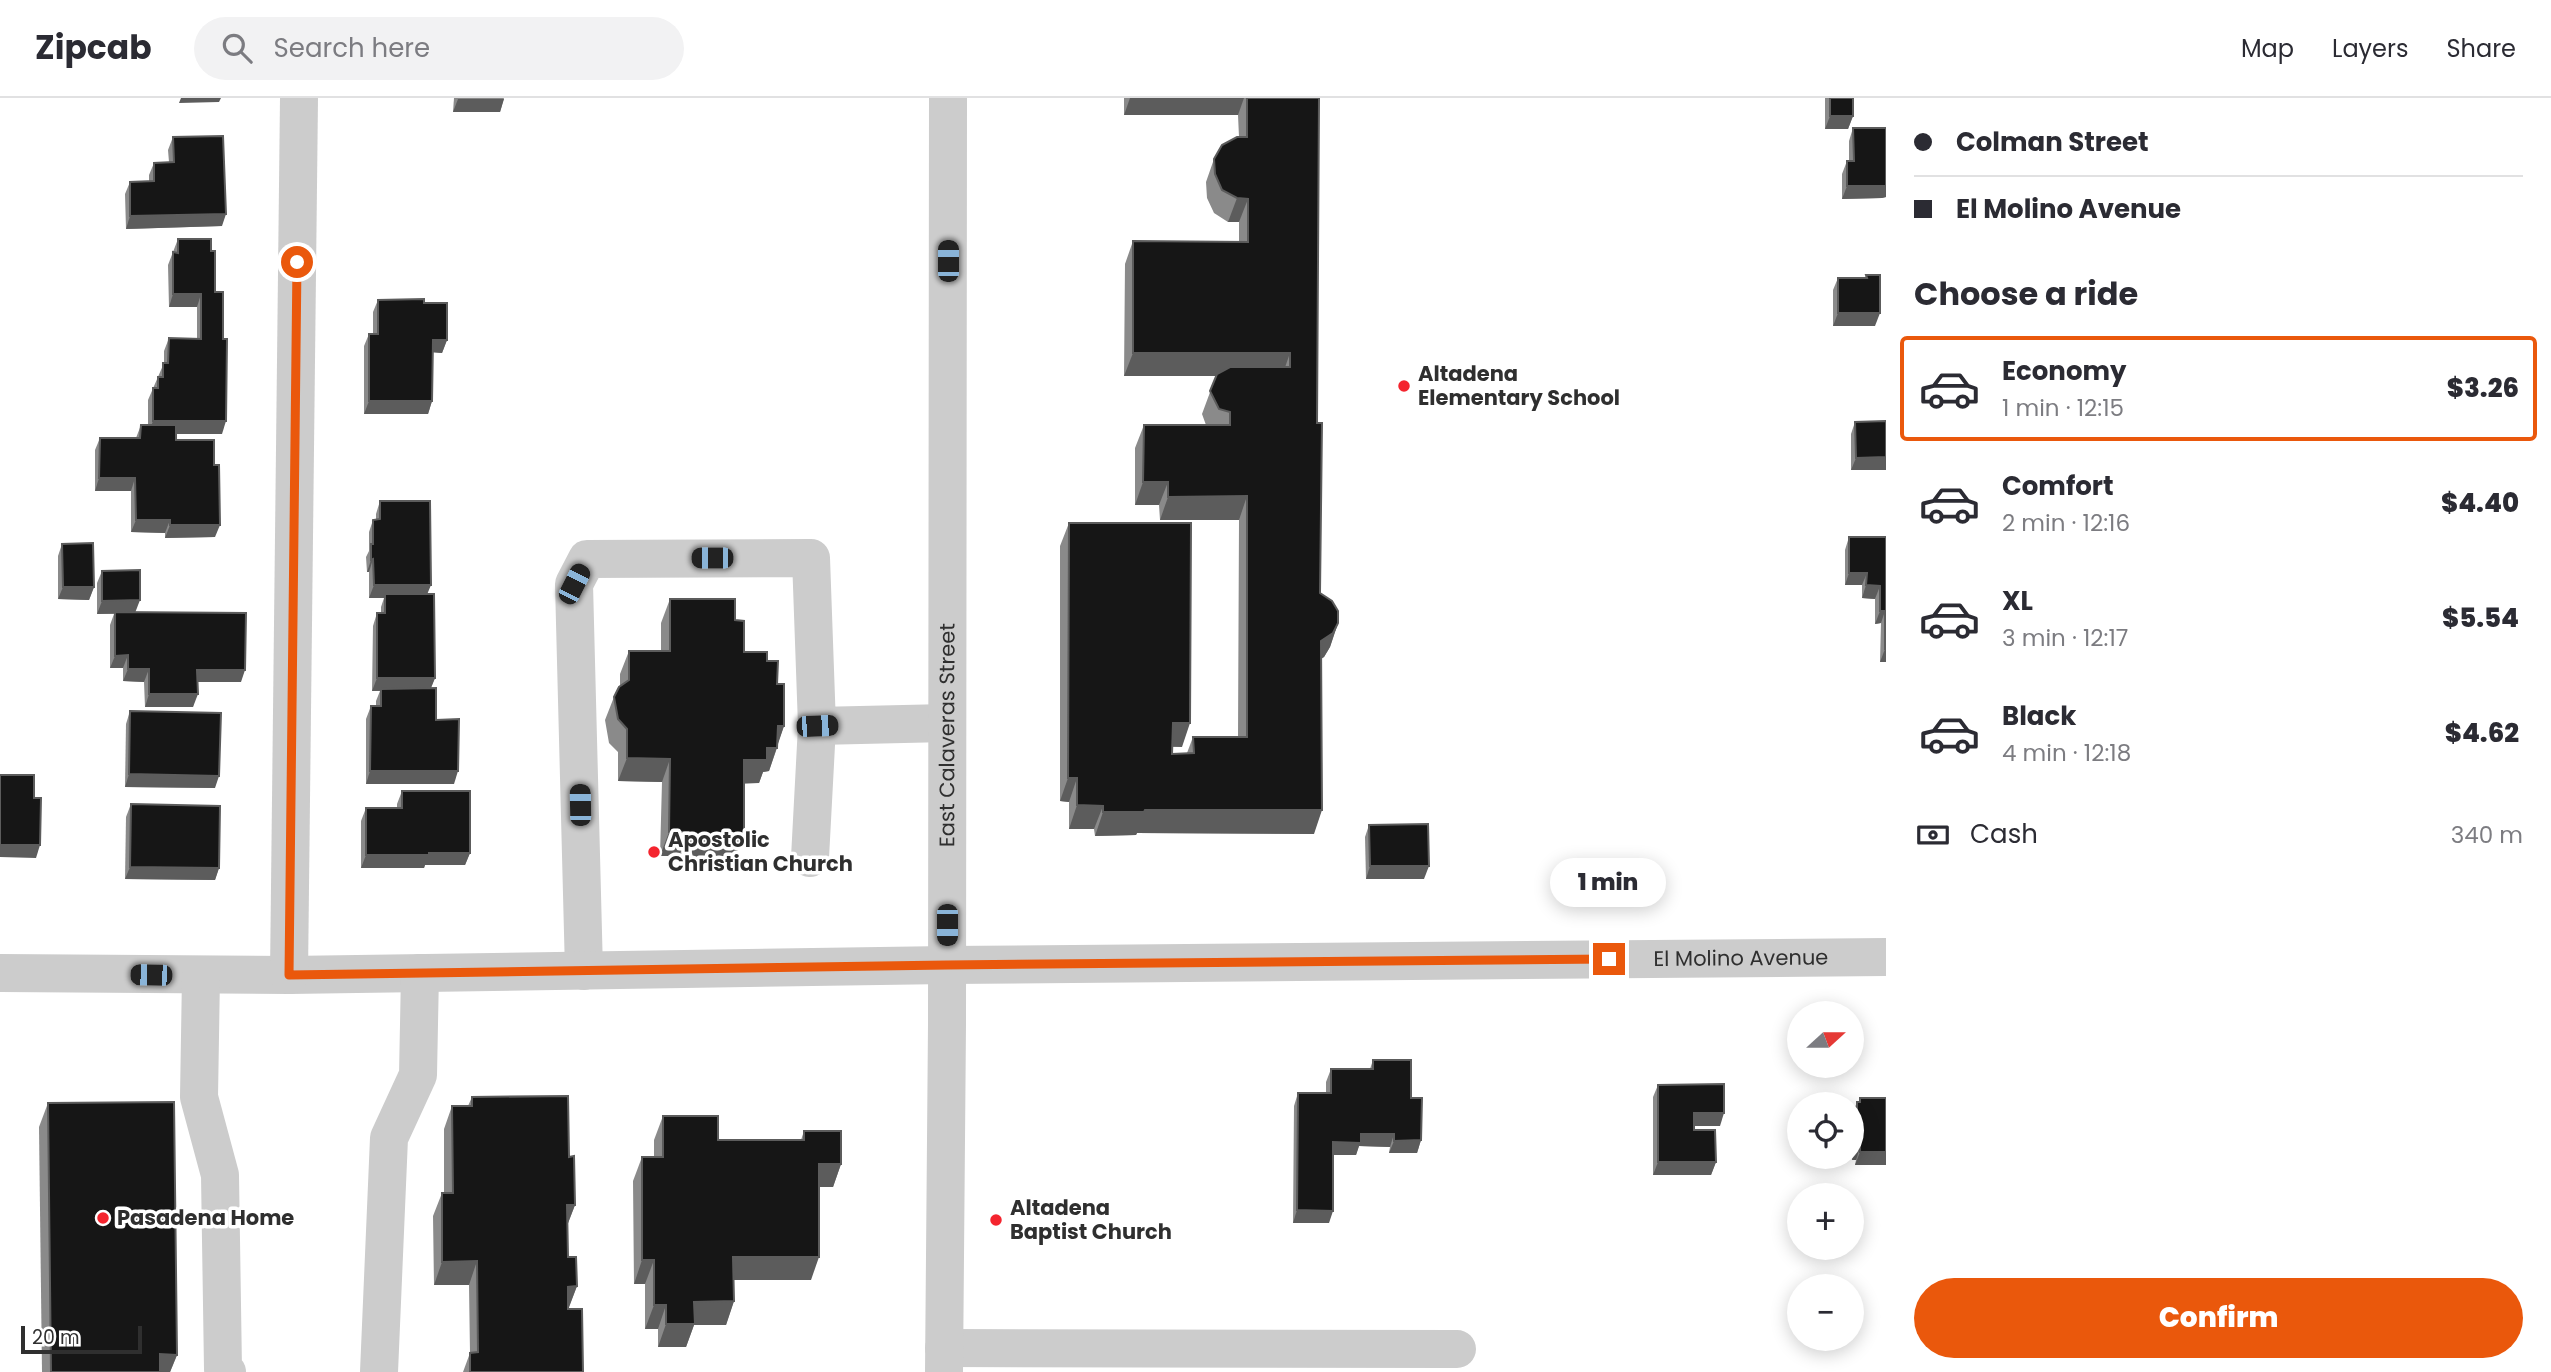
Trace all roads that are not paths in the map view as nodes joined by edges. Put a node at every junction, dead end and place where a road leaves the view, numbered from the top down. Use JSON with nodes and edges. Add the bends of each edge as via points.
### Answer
{"nodes":[{"id":1,"x":299,"y":98,"type":"edge"},
{"id":2,"x":948,"y":98,"type":"edge"},
{"id":3,"x":947,"y":723,"type":"junction"},
{"id":4,"x":817,"y":726,"type":"junction"},
{"id":5,"x":810,"y":858,"type":"dead end"},
{"id":6,"x":1886,"y":957,"type":"edge"},
{"id":7,"x":947,"y":965,"type":"junction"},
{"id":8,"x":584,"y":971,"type":"junction"},
{"id":9,"x":0,"y":973,"type":"edge"},
{"id":10,"x":420,"y":973,"type":"junction"},
{"id":11,"x":201,"y":975,"type":"junction"},
{"id":12,"x":289,"y":975,"type":"junction"},
{"id":13,"x":1457,"y":1349,"type":"dead end"},
{"id":14,"x":944,"y":1360,"type":"edge"},
{"id":15,"x":227,"y":1372,"type":"edge"},
{"id":16,"x":379,"y":1372,"type":"edge"}],
"edges":[{"from":1,"to":12,"type":"street"},
{"from":2,"to":3,"type":"street","name":"East Calaveras Street"},
{"from":3,"to":4,"type":"street"},
{"from":3,"to":7,"type":"street","name":"East Calaveras Street"},
{"from":4,"to":5,"type":"street"},
{"from":4,"to":8,"type":"street","via":[[811,558],[587,559],[574,584]]},
{"from":6,"to":7,"type":"street","name":"El Molino Avenue"},
{"from":7,"to":8,"type":"street","name":"El Molino Avenue"},
{"from":7,"to":14,"type":"street","name":"East Calaveras Street"},
{"from":8,"to":10,"type":"street","name":"El Molino Avenue"},
{"from":9,"to":11,"type":"street","name":"El Molino Avenue"},
{"from":10,"to":12,"type":"street","name":"El Molino Avenue"},
{"from":10,"to":16,"type":"street","via":[[418,1075],[389,1138]]},
{"from":11,"to":12,"type":"street","name":"El Molino Avenue"},
{"from":11,"to":15,"type":"street","via":[[199,1097],[220,1175],[223,1369]]},
{"from":13,"to":14,"type":"street"}]}
